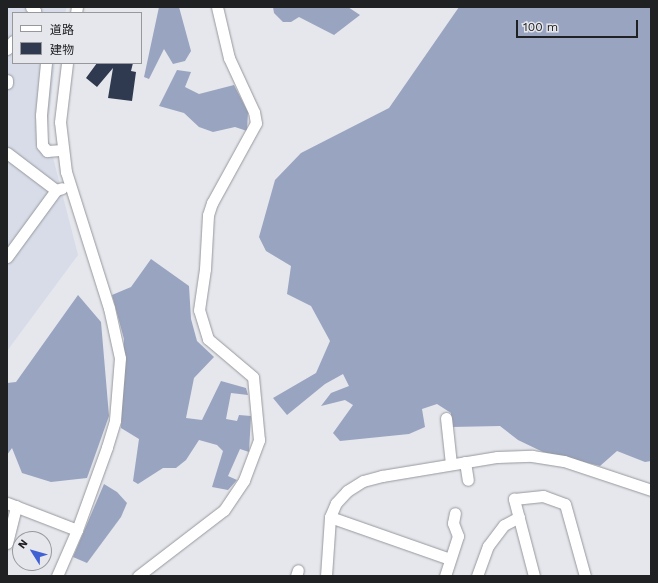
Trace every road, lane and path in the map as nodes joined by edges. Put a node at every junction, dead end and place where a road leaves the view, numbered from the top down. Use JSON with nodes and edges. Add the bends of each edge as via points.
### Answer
{"nodes":[{"id":1,"x":217,"y":7,"type":"edge"},
{"id":2,"x":46,"y":64,"type":"edge"},
{"id":3,"x":67,"y":64,"type":"edge"},
{"id":4,"x":63,"y":150,"type":"junction"},
{"id":5,"x":7,"y":154,"type":"edge"},
{"id":6,"x":70,"y":185,"type":"junction"},
{"id":7,"x":56,"y":190,"type":"junction"},
{"id":8,"x":7,"y":257,"type":"edge"},
{"id":9,"x":446,"y":418,"type":"dead end"},
{"id":10,"x":465,"y":462,"type":"junction"},
{"id":11,"x":451,"y":464,"type":"junction"},
{"id":12,"x":468,"y":480,"type":"dead end"},
{"id":13,"x":651,"y":490,"type":"edge"},
{"id":14,"x":12,"y":505,"type":"edge"},
{"id":15,"x":455,"y":513,"type":"dead end"},
{"id":16,"x":330,"y":517,"type":"junction"},
{"id":17,"x":519,"y":517,"type":"junction"},
{"id":18,"x":77,"y":530,"type":"junction"},
{"id":19,"x":496,"y":536,"type":"junction"},
{"id":20,"x":7,"y":543,"type":"edge"},
{"id":21,"x":481,"y":547,"type":"dead end"},
{"id":22,"x":450,"y":559,"type":"junction"},
{"id":23,"x":57,"y":576,"type":"edge"},
{"id":24,"x":138,"y":576,"type":"edge"},
{"id":25,"x":326,"y":576,"type":"edge"},
{"id":26,"x":445,"y":576,"type":"edge"},
{"id":27,"x":477,"y":576,"type":"edge"},
{"id":28,"x":534,"y":576,"type":"edge"},
{"id":29,"x":586,"y":576,"type":"edge"}],
"edges":[{"from":1,"to":24,"type":"street","via":[[229,58],[254,112],[256,123],[212,203],[208,215],[205,269],[199,310],[208,339],[254,377],[259,440],[244,480],[224,510]]},
{"from":2,"to":4,"type":"street","via":[[41,115],[42,145],[47,151]]},
{"from":3,"to":4,"type":"street","via":[[60,122]]},
{"from":4,"to":6,"type":"street"},
{"from":5,"to":7,"type":"street"},
{"from":6,"to":7,"type":"street"},
{"from":6,"to":18,"type":"street","via":[[109,308],[120,358],[115,420]]},
{"from":7,"to":8,"type":"street"},
{"from":9,"to":11,"type":"street"},
{"from":10,"to":11,"type":"street"},
{"from":10,"to":12,"type":"street"},
{"from":10,"to":13,"type":"street","via":[[497,457],[532,456],[564,461]]},
{"from":11,"to":16,"type":"street","via":[[363,481],[343,495]]},
{"from":14,"to":18,"type":"street"},
{"from":14,"to":20,"type":"street"},
{"from":15,"to":22,"type":"street","via":[[453,523],[458,536]]},
{"from":16,"to":22,"type":"street"},
{"from":16,"to":25,"type":"street"},
{"from":17,"to":19,"type":"street","via":[[504,525]]},
{"from":17,"to":28,"type":"street"},
{"from":17,"to":29,"type":"street","via":[[514,499],[543,496],[565,504]]},
{"from":18,"to":23,"type":"street"},
{"from":19,"to":21,"type":"street","via":[[489,533]]},
{"from":19,"to":27,"type":"street","via":[[488,546]]},
{"from":22,"to":26,"type":"street"}]}
